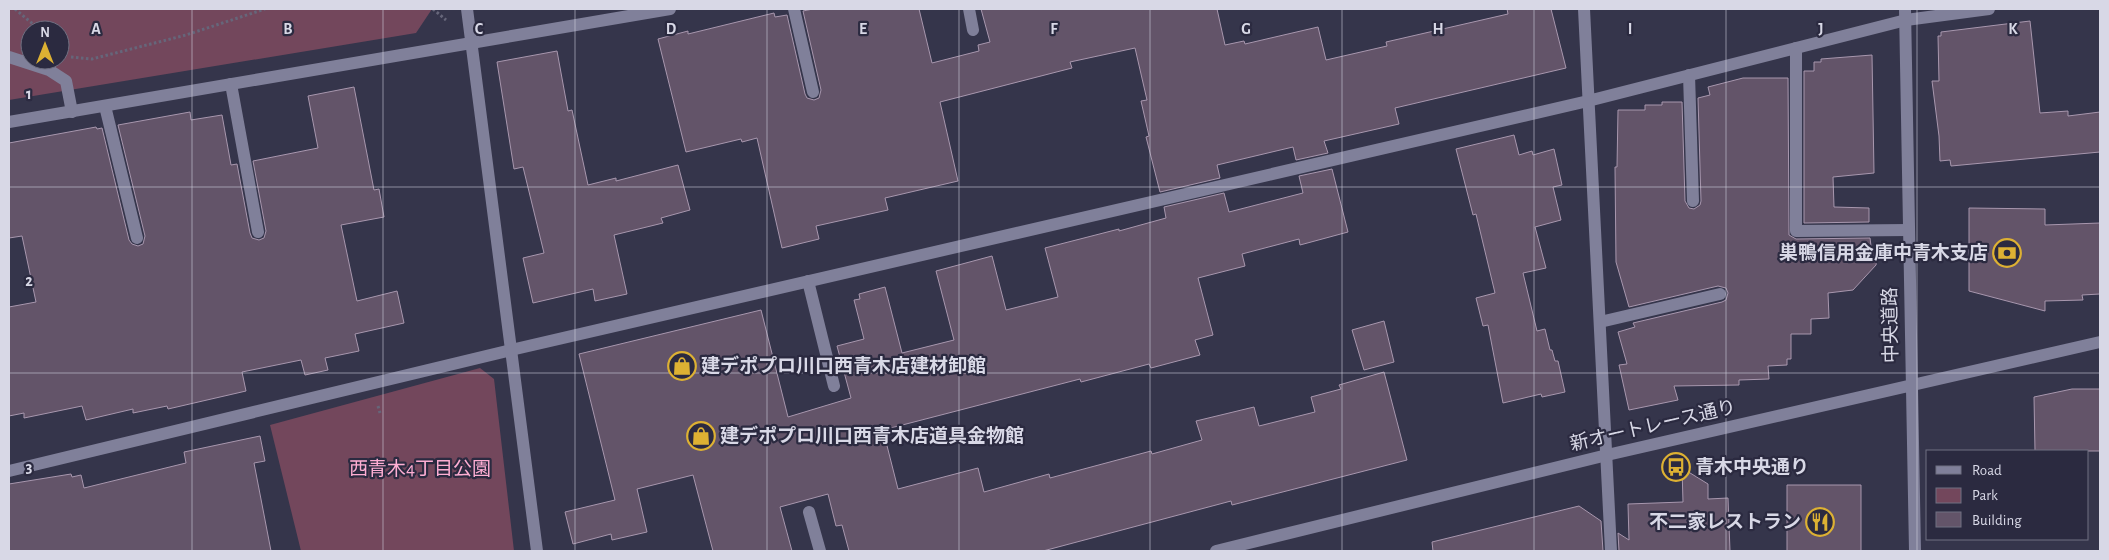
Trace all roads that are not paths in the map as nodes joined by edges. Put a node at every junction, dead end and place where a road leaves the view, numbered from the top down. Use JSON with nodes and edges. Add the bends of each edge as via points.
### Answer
{"nodes":[{"id":1,"x":467,"y":9,"type":"edge"},
{"id":2,"x":670,"y":9,"type":"edge"},
{"id":3,"x":794,"y":9,"type":"edge"},
{"id":4,"x":969,"y":9,"type":"edge"},
{"id":5,"x":1584,"y":9,"type":"edge"},
{"id":6,"x":1989,"y":9,"type":"edge"},
{"id":7,"x":1906,"y":15,"type":"edge"},
{"id":8,"x":973,"y":30,"type":"dead end"},
{"id":9,"x":472,"y":43,"type":"junction"},
{"id":10,"x":1796,"y":48,"type":"junction"},
{"id":11,"x":9,"y":57,"type":"edge"},
{"id":12,"x":1689,"y":75,"type":"junction"},
{"id":13,"x":231,"y":84,"type":"junction"},
{"id":14,"x":813,"y":92,"type":"dead end"},
{"id":15,"x":1588,"y":101,"type":"junction"},
{"id":16,"x":105,"y":106,"type":"junction"},
{"id":17,"x":72,"y":112,"type":"junction"},
{"id":18,"x":9,"y":122,"type":"edge"},
{"id":19,"x":1693,"y":201,"type":"dead end"},
{"id":20,"x":1909,"y":230,"type":"junction"},
{"id":21,"x":258,"y":232,"type":"dead end"},
{"id":22,"x":137,"y":238,"type":"dead end"},
{"id":23,"x":808,"y":281,"type":"junction"},
{"id":24,"x":1720,"y":294,"type":"dead end"},
{"id":25,"x":1600,"y":322,"type":"junction"},
{"id":26,"x":2100,"y":342,"type":"edge"},
{"id":27,"x":511,"y":350,"type":"junction"},
{"id":28,"x":1911,"y":385,"type":"junction"},
{"id":29,"x":834,"y":386,"type":"dead end"},
{"id":30,"x":1607,"y":456,"type":"junction"},
{"id":31,"x":9,"y":471,"type":"edge"},
{"id":32,"x":809,"y":512,"type":"dead end"},
{"id":33,"x":537,"y":551,"type":"edge"},
{"id":34,"x":820,"y":551,"type":"edge"},
{"id":35,"x":1216,"y":551,"type":"edge"},
{"id":36,"x":1611,"y":551,"type":"edge"},
{"id":37,"x":1914,"y":551,"type":"edge"}],
"edges":[{"from":1,"to":9,"type":"street"},
{"from":2,"to":9,"type":"street"},
{"from":3,"to":14,"type":"street"},
{"from":4,"to":8,"type":"street"},
{"from":5,"to":15,"type":"street"},
{"from":6,"to":7,"type":"street"},
{"from":7,"to":10,"type":"street"},
{"from":7,"to":20,"type":"street","name":"中央道路"},
{"from":9,"to":13,"type":"street"},
{"from":9,"to":27,"type":"street"},
{"from":10,"to":12,"type":"street"},
{"from":10,"to":20,"type":"street","via":[[1796,231]]},
{"from":11,"to":17,"type":"street","via":[[49,70],[66,82]]},
{"from":12,"to":15,"type":"street"},
{"from":12,"to":19,"type":"street"},
{"from":13,"to":16,"type":"street"},
{"from":13,"to":21,"type":"street"},
{"from":15,"to":23,"type":"street"},
{"from":15,"to":25,"type":"street"},
{"from":16,"to":17,"type":"street"},
{"from":16,"to":22,"type":"street"},
{"from":17,"to":18,"type":"street"},
{"from":20,"to":28,"type":"street","name":"中央道路"},
{"from":23,"to":27,"type":"street"},
{"from":23,"to":29,"type":"street"},
{"from":24,"to":25,"type":"street"},
{"from":25,"to":30,"type":"street"},
{"from":26,"to":28,"type":"street","name":"新オートレース通り"},
{"from":27,"to":31,"type":"street"},
{"from":27,"to":33,"type":"street"},
{"from":28,"to":30,"type":"street","name":"新オートレース通り"},
{"from":28,"to":37,"type":"street","name":"中央道路"},
{"from":30,"to":35,"type":"street","name":"新オートレース通り"},
{"from":30,"to":36,"type":"street"},
{"from":32,"to":34,"type":"street"}]}
